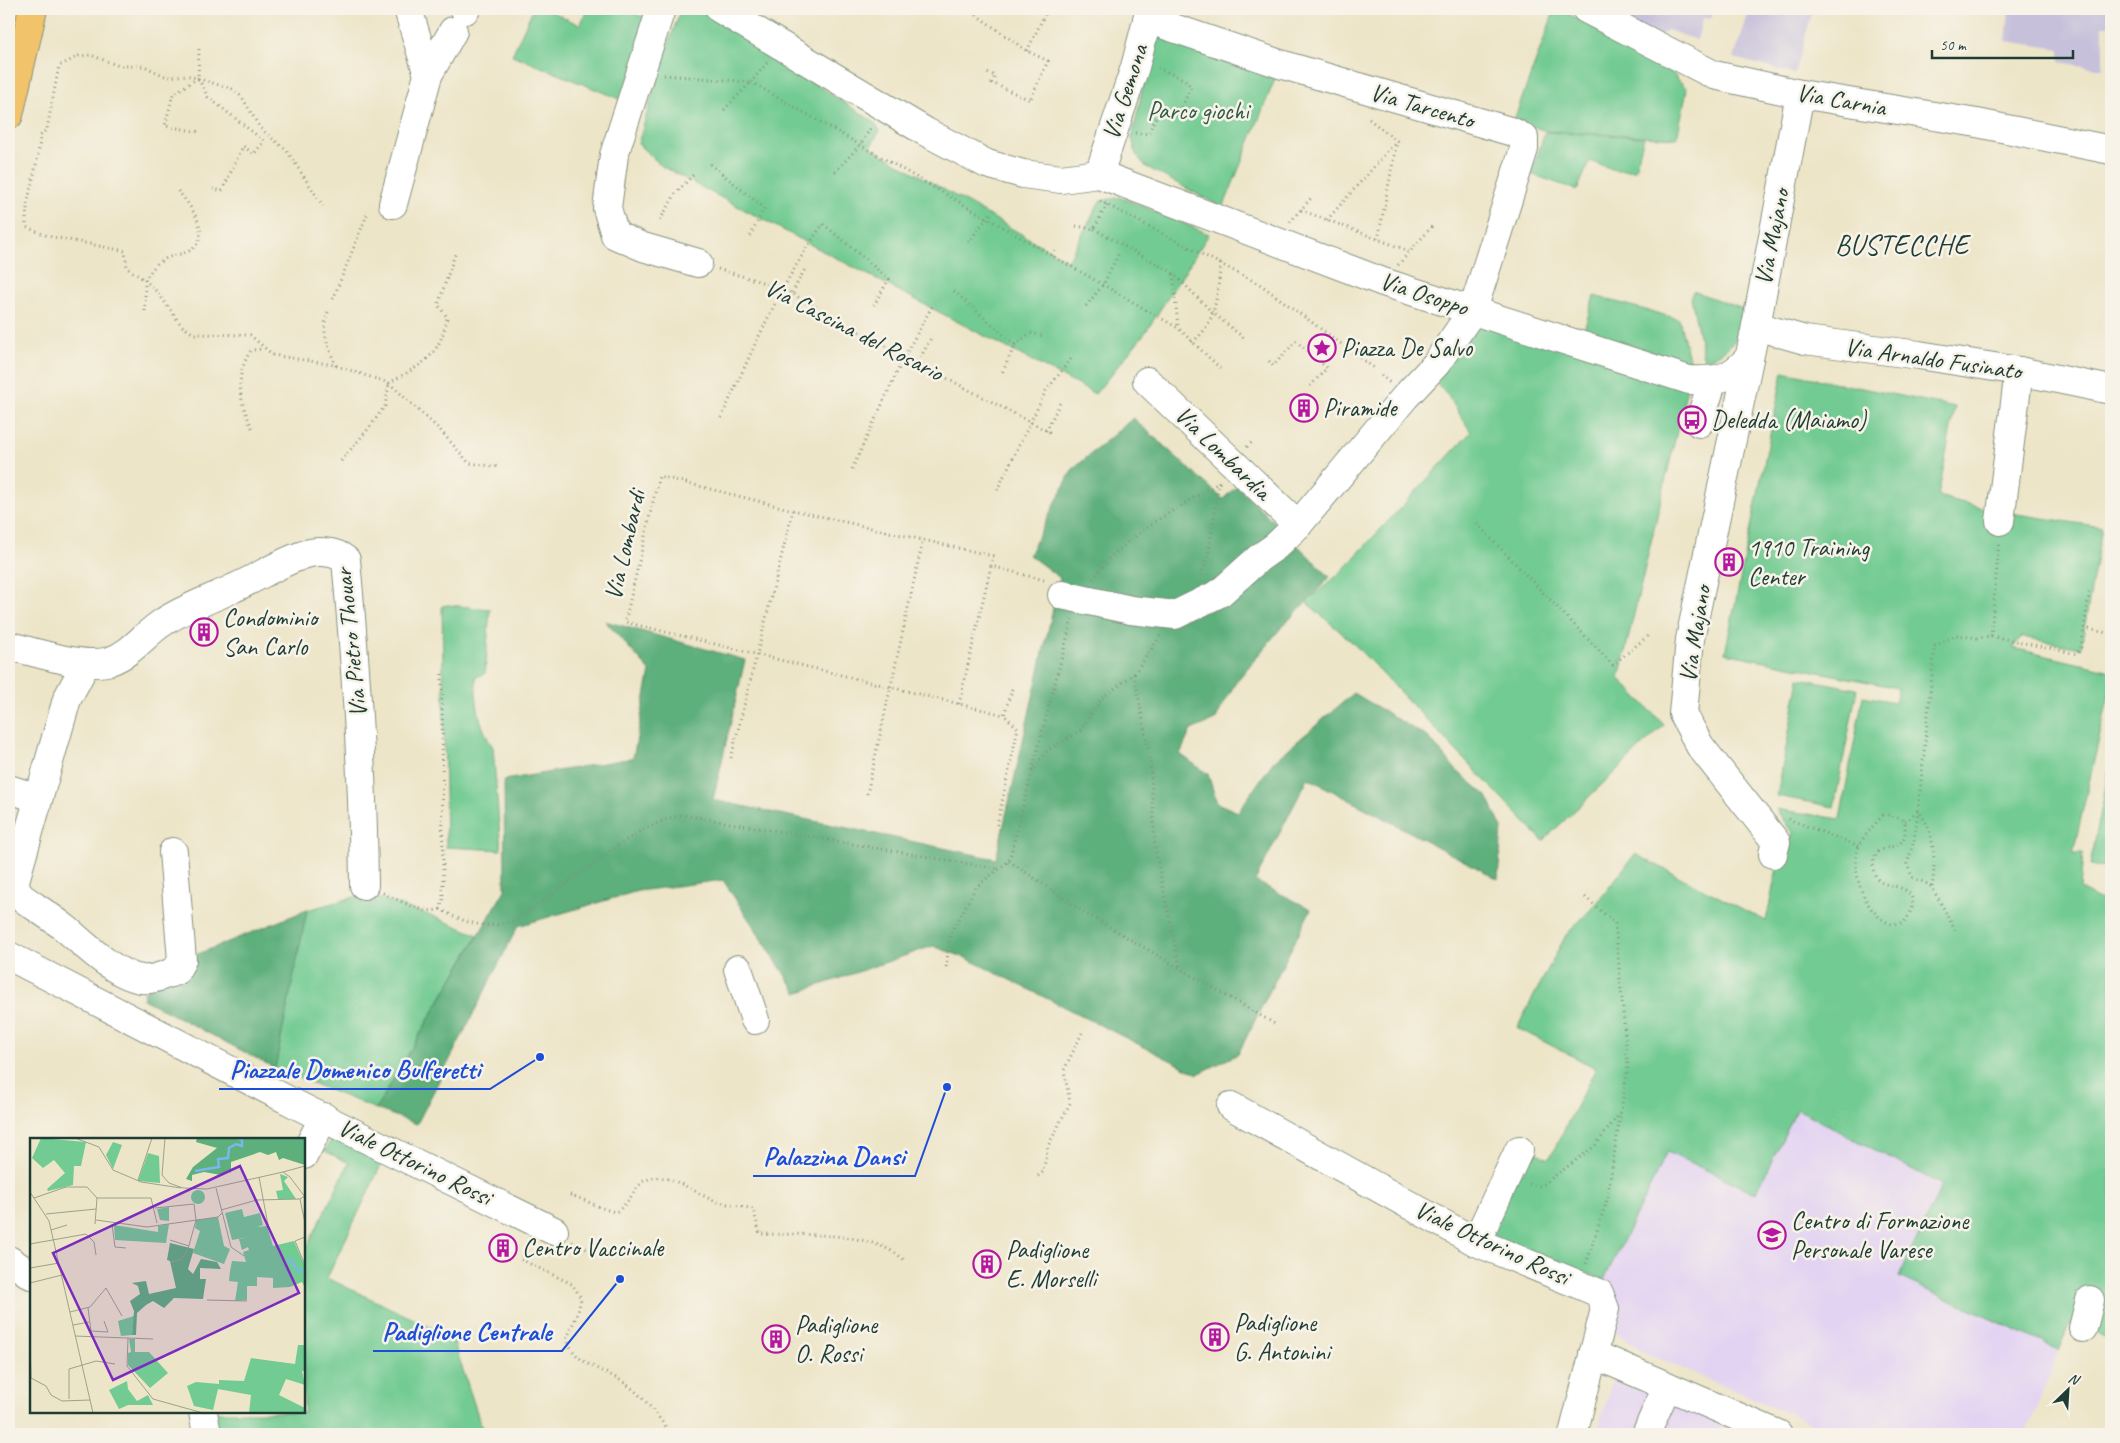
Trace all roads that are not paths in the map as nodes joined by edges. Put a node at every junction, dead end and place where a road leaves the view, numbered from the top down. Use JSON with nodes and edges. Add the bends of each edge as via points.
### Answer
{"nodes":[{"id":1,"x":33,"y":9,"type":"edge"},
{"id":2,"x":408,"y":9,"type":"edge"},
{"id":3,"x":661,"y":9,"type":"edge"},
{"id":4,"x":720,"y":9,"type":"edge"},
{"id":5,"x":1586,"y":9,"type":"edge"},
{"id":6,"x":1148,"y":14,"type":"edge"},
{"id":7,"x":462,"y":17,"type":"edge"},
{"id":8,"x":428,"y":75,"type":"junction"},
{"id":9,"x":1800,"y":94,"type":"junction"},
{"id":10,"x":9,"y":113,"type":"edge"},
{"id":11,"x":2111,"y":150,"type":"edge"},
{"id":12,"x":1099,"y":174,"type":"junction"},
{"id":13,"x":380,"y":208,"type":"road end"},
{"id":14,"x":698,"y":263,"type":"road end"},
{"id":15,"x":1473,"y":310,"type":"junction"},
{"id":16,"x":1756,"y":326,"type":"junction"},
{"id":17,"x":1749,"y":358,"type":"junction"},
{"id":18,"x":2019,"y":371,"type":"junction"},
{"id":19,"x":1714,"y":380,"type":"junction"},
{"id":20,"x":1147,"y":381,"type":"dead end"},
{"id":21,"x":2111,"y":390,"type":"edge"},
{"id":22,"x":1699,"y":423,"type":"dead end"},
{"id":23,"x":2000,"y":521,"type":"road end"},
{"id":24,"x":1298,"y":525,"type":"junction"},
{"id":25,"x":1054,"y":588,"type":"road end"},
{"id":26,"x":9,"y":646,"type":"edge"},
{"id":27,"x":86,"y":663,"type":"junction"},
{"id":28,"x":9,"y":789,"type":"edge"},
{"id":29,"x":37,"y":798,"type":"junction"},
{"id":30,"x":173,"y":852,"type":"dead end"},
{"id":31,"x":1773,"y":854,"type":"dead end"},
{"id":32,"x":364,"y":885,"type":"road end"},
{"id":33,"x":9,"y":956,"type":"edge"},
{"id":34,"x":738,"y":969,"type":"dead end"},
{"id":35,"x":755,"y":1020,"type":"dead end"},
{"id":36,"x":1231,"y":1106,"type":"dead end"},
{"id":37,"x":324,"y":1117,"type":"junction"},
{"id":38,"x":1518,"y":1150,"type":"dead end"},
{"id":39,"x":305,"y":1153,"type":"edge"},
{"id":40,"x":553,"y":1237,"type":"road end"},
{"id":41,"x":1476,"y":1242,"type":"junction"},
{"id":42,"x":9,"y":1260,"type":"edge"},
{"id":43,"x":30,"y":1274,"type":"edge"},
{"id":44,"x":2090,"y":1300,"type":"dead end"},
{"id":45,"x":2083,"y":1328,"type":"dead end"},
{"id":46,"x":1593,"y":1354,"type":"junction"},
{"id":47,"x":1667,"y":1386,"type":"junction"},
{"id":48,"x":203,"y":1413,"type":"edge"},
{"id":49,"x":207,"y":1434,"type":"edge"},
{"id":50,"x":1573,"y":1434,"type":"edge"},
{"id":51,"x":1646,"y":1434,"type":"edge"},
{"id":52,"x":1778,"y":1434,"type":"edge"}],
"edges":[{"from":1,"to":10,"type":"main road"},
{"from":2,"to":8,"type":"street"},
{"from":3,"to":14,"type":"street","via":[[614,155],[607,208],[615,235]]},
{"from":4,"to":12,"type":"street","via":[[926,132],[988,164],[1023,174],[1061,179]]},
{"from":5,"to":9,"type":"street","name":"Via Carnia","via":[[1714,75]]},
{"from":6,"to":12,"type":"street","name":"Via Gemona","via":[[1136,67]]},
{"from":6,"to":15,"type":"street","name":"Via Tarcento","via":[[1280,64],[1513,132],[1524,138],[1524,149]]},
{"from":7,"to":8,"type":"street"},
{"from":8,"to":13,"type":"street"},
{"from":9,"to":11,"type":"street","name":"Via Carnia","via":[[1977,123]]},
{"from":9,"to":16,"type":"street","name":"Via Majano"},
{"from":12,"to":15,"type":"street","name":"Via Osoppo","via":[[1383,282]]},
{"from":15,"to":19,"type":"street","name":"Via Osoppo","via":[[1689,380]]},
{"from":15,"to":24,"type":"street","via":[[1436,364]]},
{"from":16,"to":17,"type":"street","name":"Via Majano"},
{"from":16,"to":18,"type":"street","name":"Via Arnaldo Fusinato","via":[[1805,340]]},
{"from":17,"to":19,"type":"street","name":"Via Osoppo","via":[[1734,374]]},
{"from":17,"to":31,"type":"street","name":"Via Majano","via":[[1690,639],[1683,714],[1700,746],[1776,842]]},
{"from":18,"to":21,"type":"street","name":"Via Arnaldo Fusinato"},
{"from":18,"to":23,"type":"street"},
{"from":19,"to":22,"type":"street"},
{"from":20,"to":24,"type":"street","name":"Via Lombardia"},
{"from":24,"to":25,"type":"street","via":[[1220,593],[1175,615],[1131,610]]},
{"from":26,"to":27,"type":"street","name":"Via Pietro Thouar"},
{"from":27,"to":29,"type":"street","via":[[67,699]]},
{"from":27,"to":32,"type":"street","name":"Via Pietro Thouar","via":[[109,661],[130,652],[163,622],[304,554],[339,554],[346,560],[355,657],[364,799]]},
{"from":28,"to":29,"type":"street"},
{"from":29,"to":30,"type":"street","via":[[14,881],[16,890],[89,951],[142,979],[176,971],[182,960]]},
{"from":33,"to":37,"type":"street","name":"Viale Ottorino Rossi"},
{"from":34,"to":35,"type":"street"},
{"from":36,"to":41,"type":"street","name":"Viale Ottorino Rossi"},
{"from":37,"to":39,"type":"street"},
{"from":37,"to":40,"type":"street","name":"Viale Ottorino Rossi"},
{"from":38,"to":41,"type":"street"},
{"from":41,"to":46,"type":"street","name":"Viale Ottorino Rossi","via":[[1589,1289],[1606,1310]]},
{"from":42,"to":43,"type":"street"},
{"from":44,"to":45,"type":"street"},
{"from":46,"to":47,"type":"street"},
{"from":46,"to":50,"type":"street","name":"Viale Ottorino Rossi"},
{"from":47,"to":51,"type":"street"},
{"from":47,"to":52,"type":"street"},
{"from":48,"to":49,"type":"street"}]}
